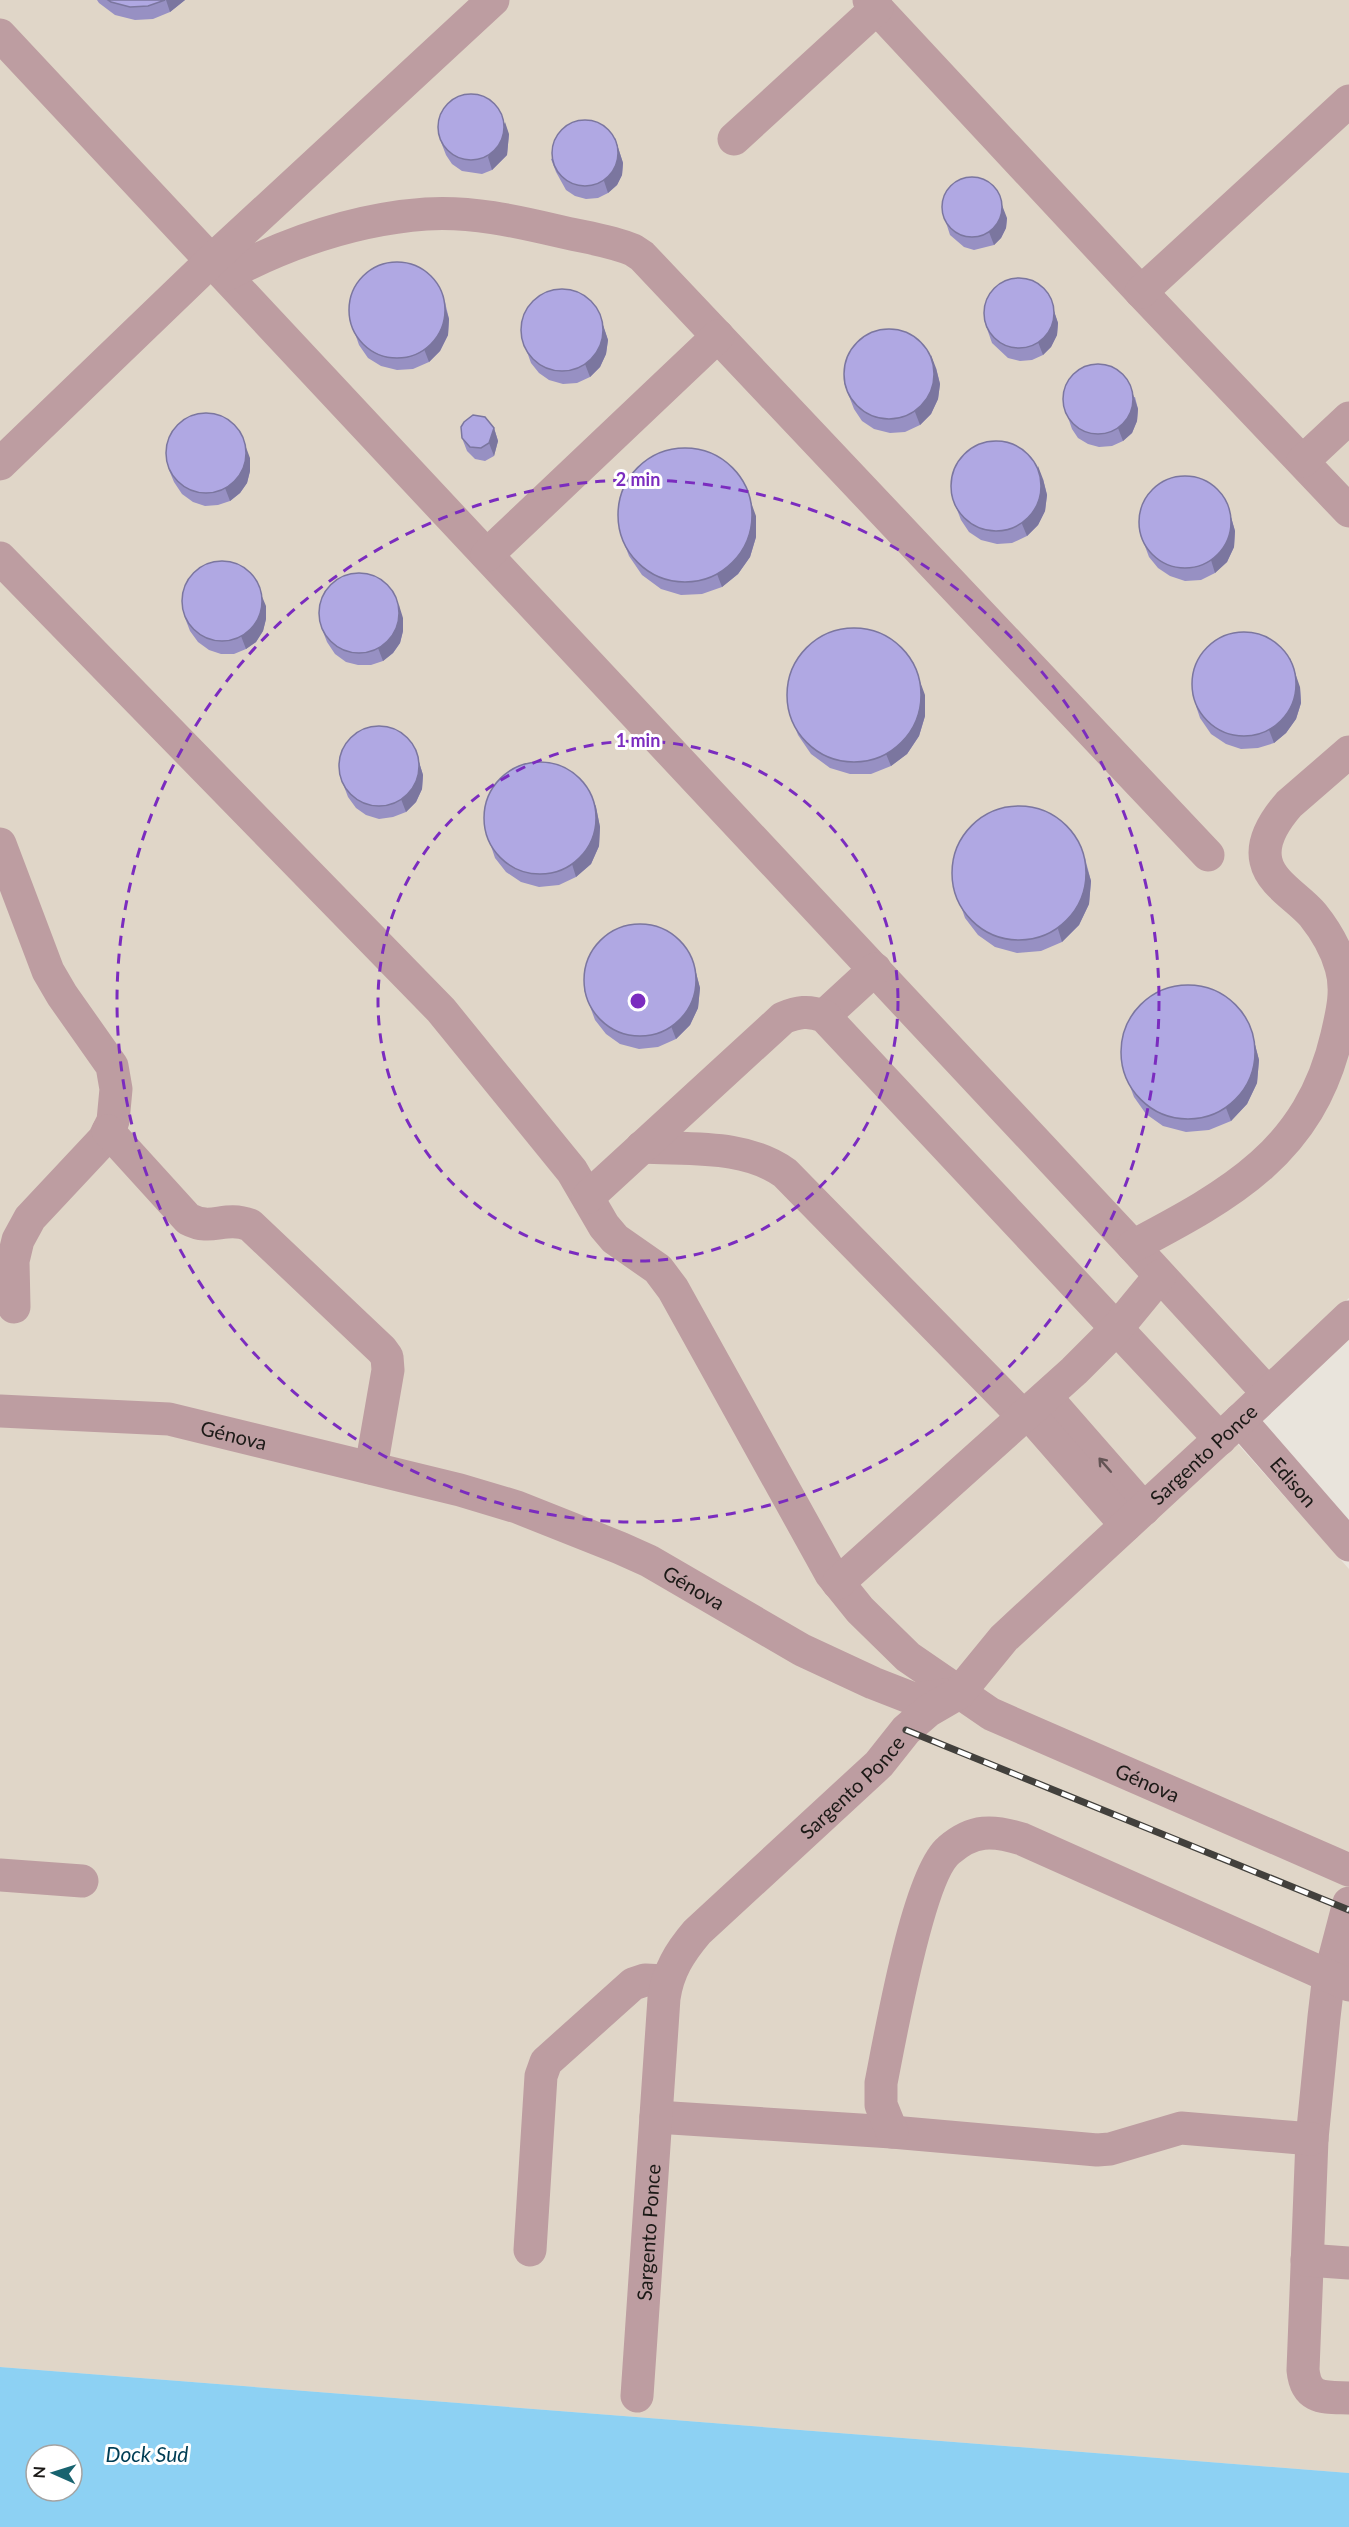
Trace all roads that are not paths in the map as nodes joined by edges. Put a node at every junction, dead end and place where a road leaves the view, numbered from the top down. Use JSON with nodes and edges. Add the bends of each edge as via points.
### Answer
{"nodes":[{"id":1,"x":493,"y":0,"type":"edge"},
{"id":2,"x":873,"y":4,"type":"edge"},
{"id":3,"x":0,"y":35,"type":"edge"},
{"id":4,"x":1349,"y":101,"type":"edge"},
{"id":5,"x":734,"y":139,"type":"dead end"},
{"id":6,"x":219,"y":268,"type":"junction"},
{"id":7,"x":1141,"y":292,"type":"junction"},
{"id":8,"x":718,"y":336,"type":"junction"},
{"id":9,"x":1349,"y":418,"type":"edge"},
{"id":10,"x":1303,"y":461,"type":"junction"},
{"id":11,"x":0,"y":464,"type":"edge"},
{"id":12,"x":1349,"y":511,"type":"edge"},
{"id":13,"x":488,"y":555,"type":"junction"},
{"id":14,"x":0,"y":558,"type":"edge"},
{"id":15,"x":1349,"y":752,"type":"edge"},
{"id":16,"x":0,"y":844,"type":"edge"},
{"id":17,"x":1208,"y":855,"type":"dead end"},
{"id":18,"x":875,"y":969,"type":"junction"},
{"id":19,"x":824,"y":1016,"type":"junction"},
{"id":20,"x":108,"y":1131,"type":"junction"},
{"id":21,"x":642,"y":1147,"type":"junction"},
{"id":22,"x":588,"y":1197,"type":"junction"},
{"id":23,"x":1133,"y":1246,"type":"junction"},
{"id":24,"x":1160,"y":1276,"type":"junction"},
{"id":25,"x":14,"y":1307,"type":"dead end"},
{"id":26,"x":1349,"y":1317,"type":"edge"},
{"id":27,"x":1111,"y":1334,"type":"junction"},
{"id":28,"x":1268,"y":1394,"type":"junction"},
{"id":29,"x":1032,"y":1409,"type":"junction"},
{"id":30,"x":0,"y":1411,"type":"edge"},
{"id":31,"x":1222,"y":1438,"type":"junction"},
{"id":32,"x":371,"y":1468,"type":"junction"},
{"id":33,"x":1135,"y":1517,"type":"junction"},
{"id":34,"x":1349,"y":1545,"type":"edge"},
{"id":35,"x":838,"y":1583,"type":"junction"},
{"id":36,"x":959,"y":1693,"type":"junction"},
{"id":37,"x":1349,"y":1870,"type":"edge"},
{"id":38,"x":0,"y":1875,"type":"edge"},
{"id":39,"x":82,"y":1881,"type":"dead end"},
{"id":40,"x":1349,"y":1903,"type":"edge"},
{"id":41,"x":666,"y":1981,"type":"junction"},
{"id":42,"x":1339,"y":1981,"type":"edge"},
{"id":43,"x":881,"y":2083,"type":"junction"},
{"id":44,"x":656,"y":2117,"type":"junction"},
{"id":45,"x":837,"y":2129,"type":"junction"},
{"id":46,"x":892,"y":2132,"type":"junction"},
{"id":47,"x":1312,"y":2139,"type":"junction"},
{"id":48,"x":530,"y":2250,"type":"dead end"},
{"id":49,"x":1307,"y":2260,"type":"junction"},
{"id":50,"x":1349,"y":2263,"type":"edge"},
{"id":51,"x":637,"y":2396,"type":"dead end"},
{"id":52,"x":1349,"y":2398,"type":"edge"}],
"edges":[{"from":1,"to":6,"type":"street"},
{"from":2,"to":5,"type":"street"},
{"from":2,"to":7,"type":"street"},
{"from":3,"to":6,"type":"street"},
{"from":4,"to":7,"type":"street"},
{"from":6,"to":8,"type":"street","via":[[377,220],[428,214],[506,219],[633,250]]},
{"from":6,"to":11,"type":"street"},
{"from":6,"to":13,"type":"street"},
{"from":7,"to":10,"type":"street"},
{"from":8,"to":13,"type":"street"},
{"from":8,"to":17,"type":"street"},
{"from":9,"to":10,"type":"street"},
{"from":10,"to":12,"type":"street"},
{"from":13,"to":18,"type":"street"},
{"from":14,"to":22,"type":"street","via":[[441,1010],[572,1171]]},
{"from":15,"to":23,"type":"street","via":[[1289,804],[1265,845],[1271,874],[1313,915],[1330,940],[1341,968],[1343,1008],[1325,1074],[1296,1128],[1249,1178]]},
{"from":16,"to":20,"type":"street","via":[[48,970],[112,1066],[116,1089]]},
{"from":18,"to":19,"type":"street"},
{"from":18,"to":23,"type":"street"},
{"from":19,"to":21,"type":"street","via":[[810,1011],[783,1018]]},
{"from":19,"to":27,"type":"street","name":"Edison"},
{"from":20,"to":25,"type":"street","via":[[30,1218],[18,1240],[13,1261]]},
{"from":20,"to":32,"type":"street","via":[[188,1219],[198,1224],[230,1220],[249,1225],[382,1350],[388,1370]]},
{"from":21,"to":22,"type":"street"},
{"from":21,"to":29,"type":"street","via":[[742,1154],[770,1162]]},
{"from":22,"to":35,"type":"street","via":[[615,1239],[658,1269],[673,1289]]},
{"from":23,"to":24,"type":"street"},
{"from":24,"to":27,"type":"street"},
{"from":24,"to":28,"type":"street"},
{"from":26,"to":28,"type":"street","name":"Sargento Ponce"},
{"from":27,"to":29,"type":"street"},
{"from":27,"to":31,"type":"street","name":"Edison"},
{"from":28,"to":31,"type":"street","name":"Sargento Ponce"},
{"from":29,"to":33,"type":"street"},
{"from":29,"to":35,"type":"street"},
{"from":30,"to":32,"type":"street","name":"Génova","via":[[169,1419]]},
{"from":31,"to":33,"type":"street","name":"Sargento Ponce"},
{"from":31,"to":34,"type":"street","name":"Edison"},
{"from":32,"to":36,"type":"street","name":"Génova","via":[[506,1504],[588,1534],[649,1562],[811,1655],[914,1699]]},
{"from":33,"to":36,"type":"street","name":"Sargento Ponce","via":[[1004,1638]]},
{"from":35,"to":36,"type":"street","via":[[908,1657]]},
{"from":36,"to":37,"type":"street","name":"Génova","via":[[1013,1724]]},
{"from":36,"to":41,"type":"street","name":"Sargento Ponce","via":[[906,1730],[879,1764],[697,1932],[677,1957]]},
{"from":38,"to":39,"type":"street"},
{"from":40,"to":42,"type":"street"},
{"from":41,"to":44,"type":"street","name":"Sargento Ponce"},
{"from":41,"to":48,"type":"street","via":[[633,1984],[546,2061],[541,2076]]},
{"from":42,"to":43,"type":"street","via":[[1022,1839],[984,1831],[947,1851],[932,1872]]},
{"from":42,"to":47,"type":"street"},
{"from":43,"to":45,"type":"street","via":[[856,2117]]},
{"from":43,"to":46,"type":"street","via":[[881,2105]]},
{"from":44,"to":45,"type":"street"},
{"from":44,"to":51,"type":"street","name":"Sargento Ponce"},
{"from":45,"to":46,"type":"street"},
{"from":46,"to":47,"type":"street","via":[[1097,2150],[1181,2128]]},
{"from":47,"to":49,"type":"street"},
{"from":49,"to":50,"type":"street"},
{"from":49,"to":52,"type":"street","via":[[1304,2381],[1314,2394]]}]}
